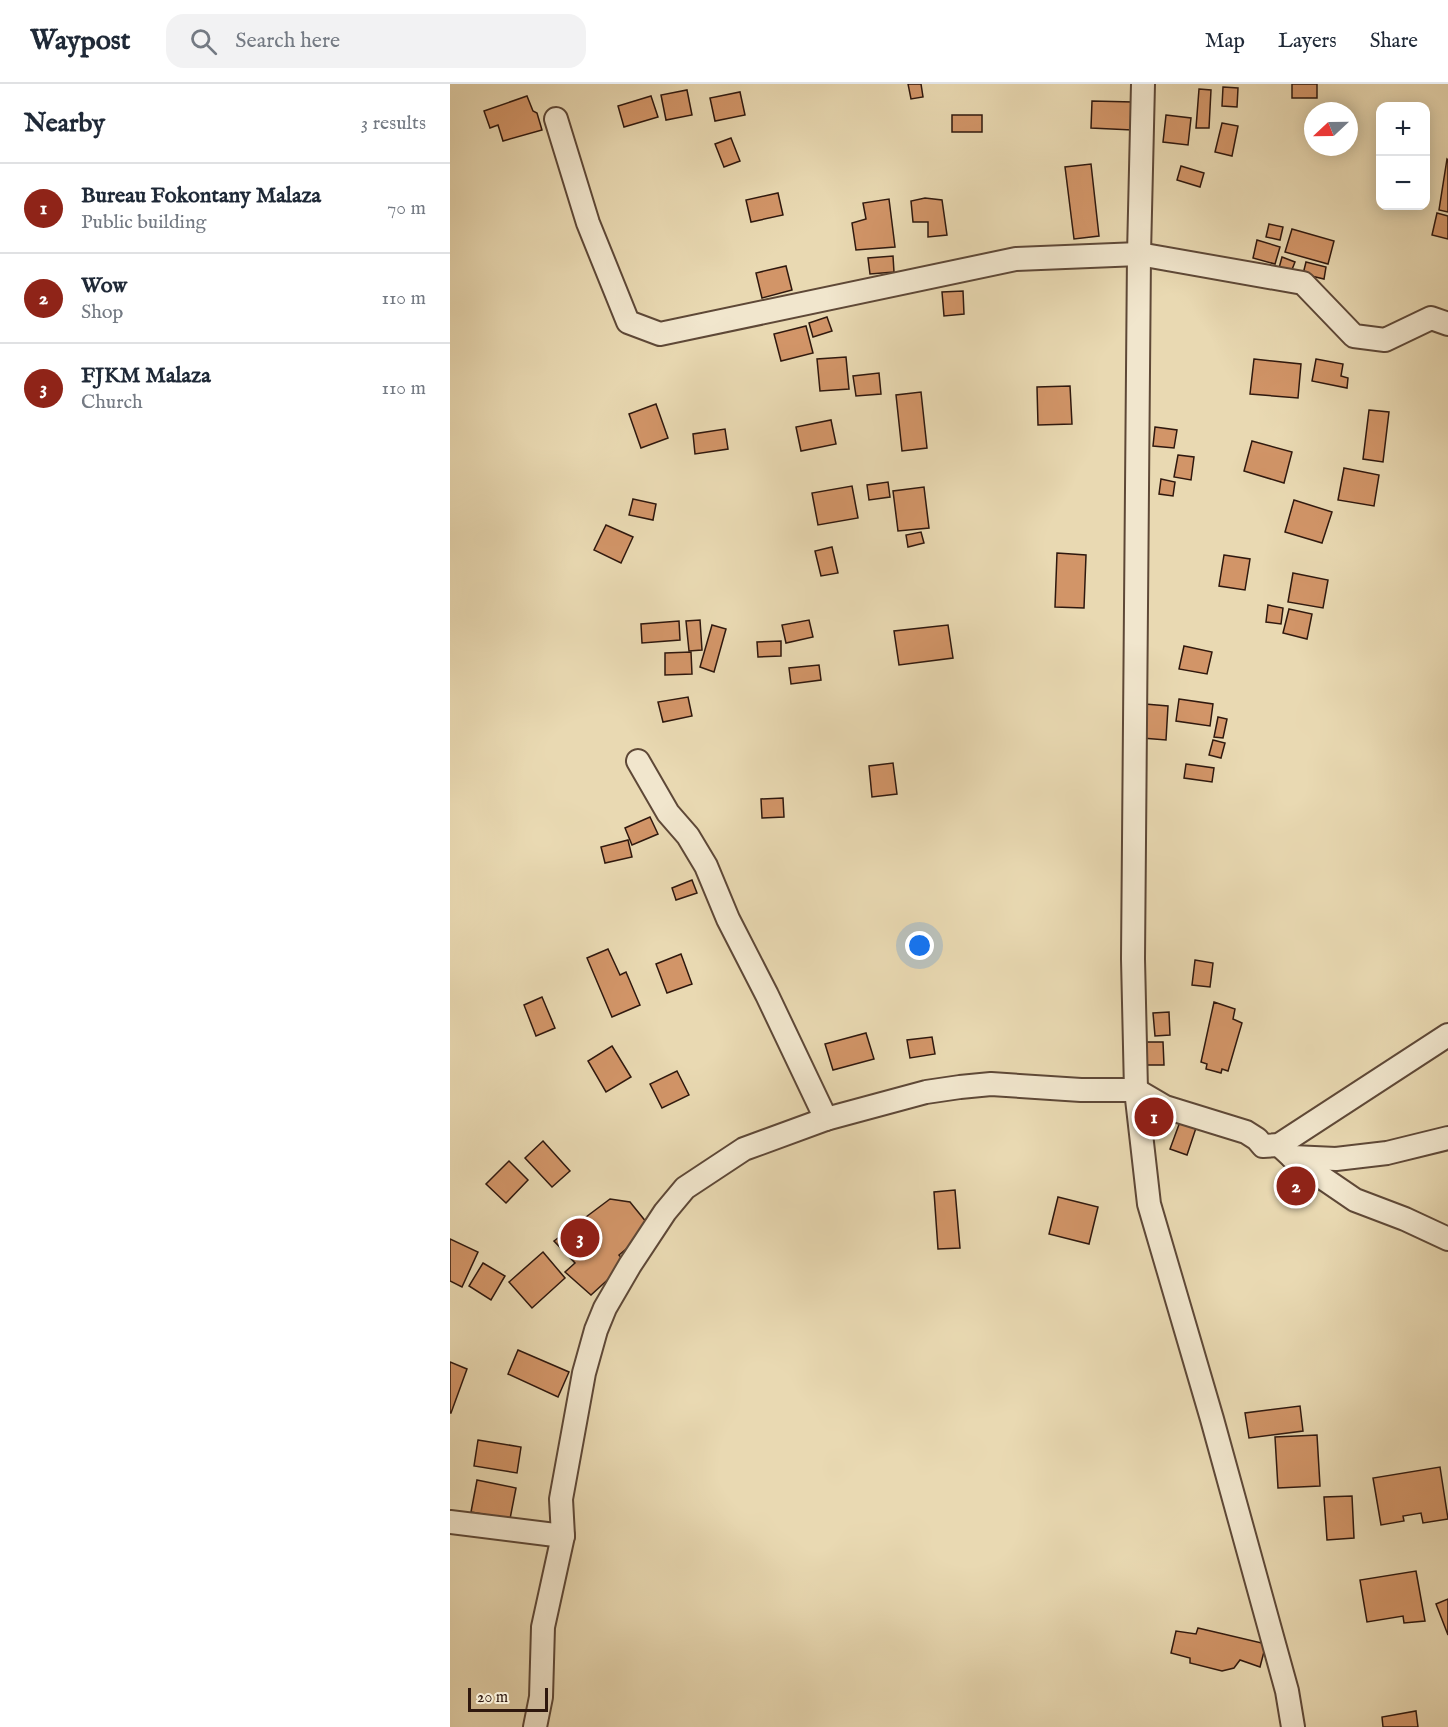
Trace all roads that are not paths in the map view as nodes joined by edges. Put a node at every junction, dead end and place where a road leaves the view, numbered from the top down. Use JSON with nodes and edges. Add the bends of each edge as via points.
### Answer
{"nodes":[{"id":1,"x":1143,"y":84,"type":"edge"},
{"id":2,"x":556,"y":119,"type":"dead end"},
{"id":3,"x":1139,"y":254,"type":"junction"},
{"id":4,"x":1448,"y":324,"type":"edge"},
{"id":5,"x":638,"y":761,"type":"dead end"},
{"id":6,"x":1448,"y":1035,"type":"edge"},
{"id":7,"x":1136,"y":1090,"type":"junction"},
{"id":8,"x":826,"y":1119,"type":"junction"},
{"id":9,"x":1448,"y":1138,"type":"edge"},
{"id":10,"x":1285,"y":1151,"type":"junction"},
{"id":11,"x":1448,"y":1239,"type":"edge"},
{"id":12,"x":450,"y":1522,"type":"edge"},
{"id":13,"x":563,"y":1536,"type":"junction"},
{"id":14,"x":535,"y":1727,"type":"edge"},
{"id":15,"x":1293,"y":1727,"type":"edge"}],
"edges":[{"from":1,"to":3,"type":"street"},
{"from":2,"to":3,"type":"street","via":[[588,223],[628,322],[660,334],[1016,259]]},
{"from":3,"to":4,"type":"street","via":[[1303,283],[1354,336],[1385,340],[1431,318]]},
{"from":3,"to":7,"type":"street","via":[[1133,959]]},
{"from":5,"to":8,"type":"street","via":[[668,813],[706,866]]},
{"from":6,"to":10,"type":"street"},
{"from":7,"to":8,"type":"street","via":[[960,1086]]},
{"from":7,"to":10,"type":"street","via":[[1166,1107],[1246,1132],[1263,1146]]},
{"from":7,"to":15,"type":"street","via":[[1149,1204],[1287,1691]]},
{"from":8,"to":13,"type":"street","via":[[744,1149],[685,1188],[630,1264],[605,1308],[584,1373],[561,1498]]},
{"from":9,"to":10,"type":"street","via":[[1387,1153],[1336,1159]]},
{"from":10,"to":11,"type":"street","via":[[1355,1200]]},
{"from":12,"to":13,"type":"street"},
{"from":13,"to":14,"type":"street","via":[[543,1627],[542,1697]]}]}
